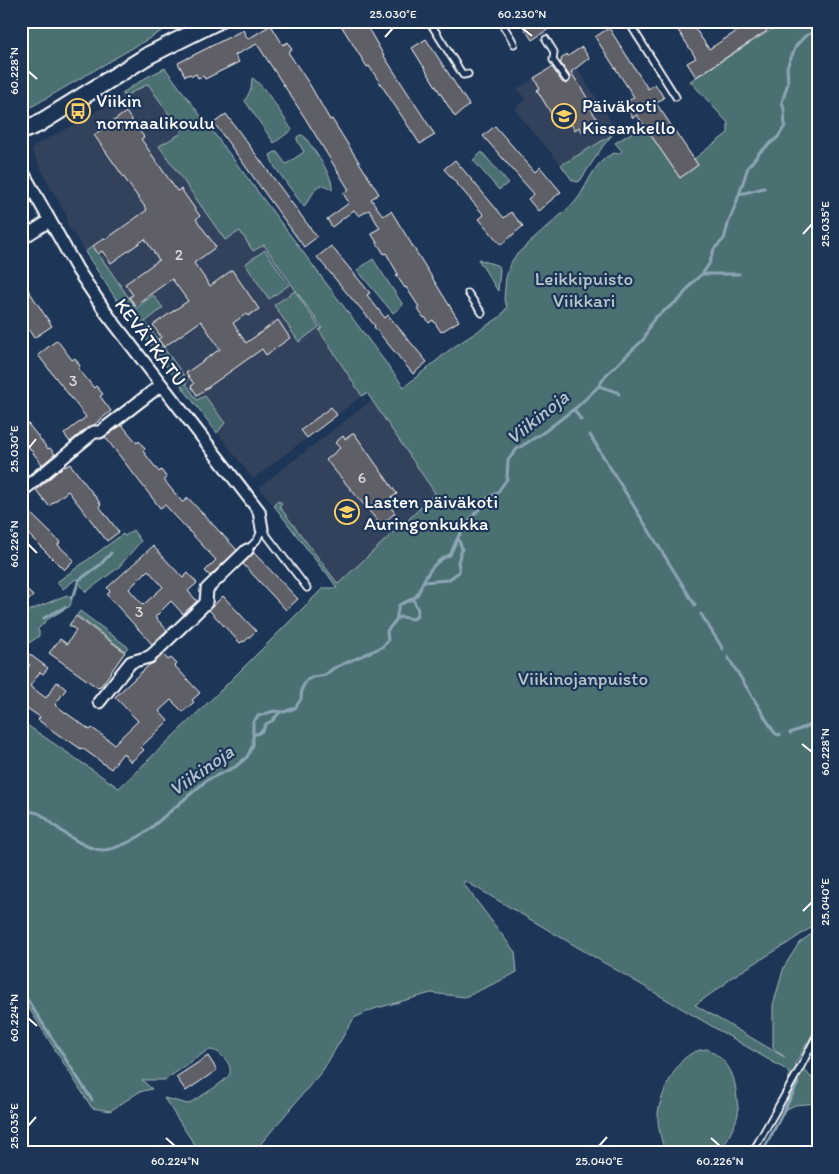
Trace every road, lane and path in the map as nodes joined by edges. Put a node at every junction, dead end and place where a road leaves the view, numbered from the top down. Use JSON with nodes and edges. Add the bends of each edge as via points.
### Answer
{"nodes":[{"id":1,"x":217,"y":21,"type":"edge"},
{"id":2,"x":429,"y":21,"type":"edge"},
{"id":3,"x":500,"y":21,"type":"edge"},
{"id":4,"x":628,"y":21,"type":"edge"},
{"id":5,"x":546,"y":39,"type":"dead end"},
{"id":6,"x":514,"y":44,"type":"dead end"},
{"id":7,"x":468,"y":74,"type":"dead end"},
{"id":8,"x":566,"y":80,"type":"dead end"},
{"id":9,"x":676,"y":97,"type":"dead end"},
{"id":10,"x":21,"y":131,"type":"edge"},
{"id":11,"x":21,"y":169,"type":"edge"},
{"id":12,"x":50,"y":221,"type":"junction"},
{"id":13,"x":21,"y":239,"type":"edge"},
{"id":14,"x":468,"y":294,"type":"dead end"},
{"id":15,"x":482,"y":313,"type":"dead end"},
{"id":16,"x":161,"y":385,"type":"junction"},
{"id":17,"x":21,"y":492,"type":"edge"},
{"id":18,"x":262,"y":529,"type":"junction"},
{"id":19,"x":247,"y":550,"type":"joint"},
{"id":20,"x":308,"y":588,"type":"dead end"},
{"id":21,"x":99,"y":702,"type":"dead end"},
{"id":22,"x":818,"y":1033,"type":"edge"},
{"id":23,"x":752,"y":1153,"type":"edge"}],
"edges":[{"from":1,"to":10,"type":"street","via":[[151,54],[38,124]]},
{"from":2,"to":7,"type":"lane","via":[[462,75]]},
{"from":3,"to":6,"type":"lane"},
{"from":4,"to":9,"type":"lane"},
{"from":5,"to":8,"type":"lane","via":[[554,52],[553,60]]},
{"from":11,"to":12,"type":"street","name":"KEVÄTKATU"},
{"from":12,"to":13,"type":"street"},
{"from":12,"to":16,"type":"street","name":"KEVÄTKATU","via":[[107,314]]},
{"from":14,"to":15,"type":"lane"},
{"from":16,"to":17,"type":"street","via":[[100,432],[94,432]]},
{"from":16,"to":18,"type":"street","name":"KEVÄTKATU","via":[[259,512]]},
{"from":18,"to":19,"type":"lane"},
{"from":18,"to":20,"type":"lane"},
{"from":19,"to":21,"type":"street","via":[[206,589],[206,603],[153,654],[131,662]]},
{"from":22,"to":23,"type":"lane"}]}
